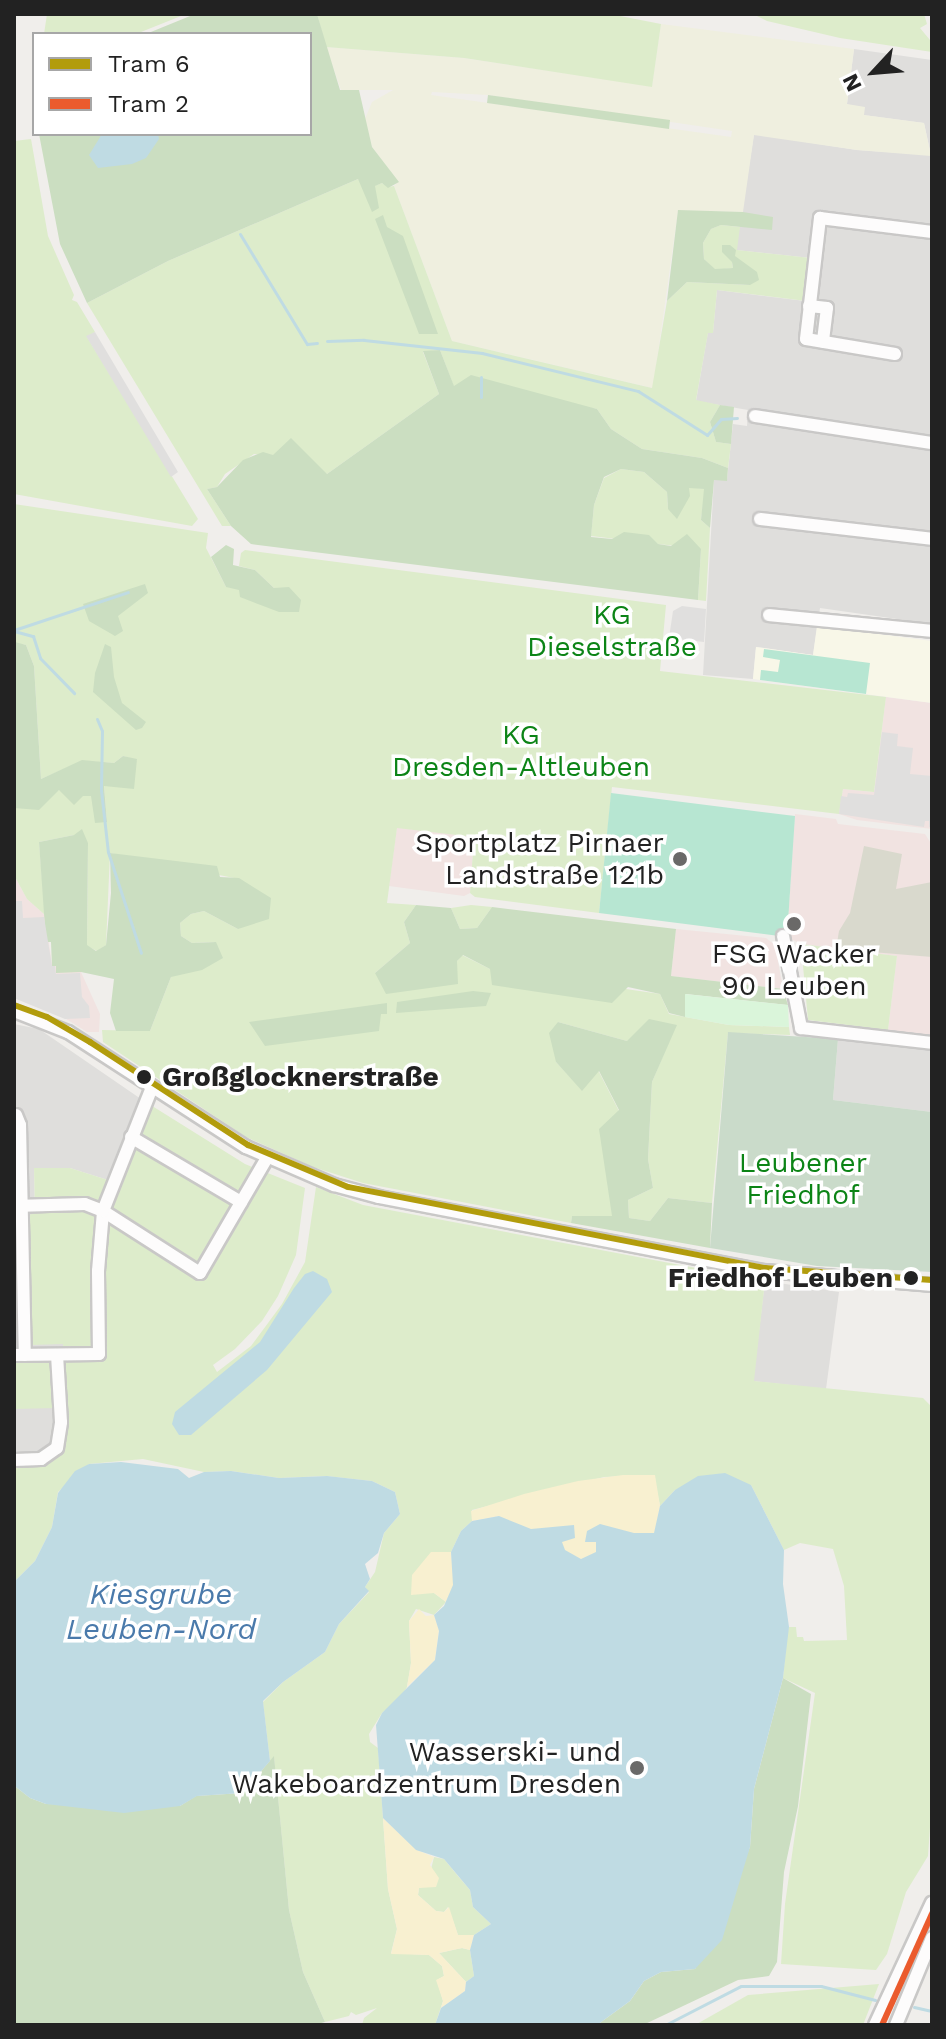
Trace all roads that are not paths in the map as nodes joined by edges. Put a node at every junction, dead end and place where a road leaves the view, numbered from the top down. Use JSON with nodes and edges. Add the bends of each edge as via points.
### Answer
{"nodes":[{"id":1,"x":932,"y":232,"type":"edge"},
{"id":2,"x":895,"y":354,"type":"dead end"},
{"id":3,"x":755,"y":416,"type":"dead end"},
{"id":4,"x":932,"y":443,"type":"edge"},
{"id":5,"x":760,"y":519,"type":"dead end"},
{"id":6,"x":932,"y":539,"type":"edge"},
{"id":7,"x":769,"y":615,"type":"dead end"},
{"id":8,"x":932,"y":631,"type":"edge"},
{"id":9,"x":783,"y":936,"type":"dead end"},
{"id":10,"x":14,"y":1011,"type":"edge"},
{"id":11,"x":932,"y":1043,"type":"edge"},
{"id":12,"x":152,"y":1087,"type":"junction"},
{"id":13,"x":16,"y":1115,"type":"edge"},
{"id":14,"x":131,"y":1137,"type":"junction"},
{"id":15,"x":267,"y":1158,"type":"junction"},
{"id":16,"x":241,"y":1202,"type":"junction"},
{"id":17,"x":18,"y":1206,"type":"edge"},
{"id":18,"x":103,"y":1211,"type":"junction"},
{"id":19,"x":932,"y":1285,"type":"edge"},
{"id":20,"x":20,"y":1355,"type":"edge"},
{"id":21,"x":57,"y":1355,"type":"junction"},
{"id":22,"x":14,"y":1460,"type":"edge"},
{"id":23,"x":932,"y":1903,"type":"edge"},
{"id":24,"x":932,"y":1938,"type":"edge"},
{"id":25,"x":875,"y":2025,"type":"edge"},
{"id":26,"x":896,"y":2025,"type":"edge"}],
"edges":[{"from":1,"to":2,"type":"street","via":[[820,218],[806,339]]},
{"from":3,"to":4,"type":"street"},
{"from":5,"to":6,"type":"street"},
{"from":7,"to":8,"type":"street"},
{"from":9,"to":11,"type":"street","via":[[801,1028]]},
{"from":10,"to":12,"type":"street","via":[[68,1032]]},
{"from":12,"to":14,"type":"street"},
{"from":12,"to":15,"type":"street"},
{"from":13,"to":17,"type":"street"},
{"from":14,"to":16,"type":"street"},
{"from":14,"to":18,"type":"street"},
{"from":15,"to":16,"type":"street"},
{"from":15,"to":19,"type":"street","via":[[334,1185],[437,1209],[765,1271]]},
{"from":16,"to":18,"type":"street","via":[[200,1273]]},
{"from":17,"to":18,"type":"street","via":[[85,1204]]},
{"from":17,"to":20,"type":"street"},
{"from":18,"to":21,"type":"street","via":[[99,1354]]},
{"from":20,"to":21,"type":"street"},
{"from":21,"to":22,"type":"street","via":[[57,1448],[41,1459]]},
{"from":23,"to":25,"type":"street"},
{"from":24,"to":26,"type":"street"}]}
